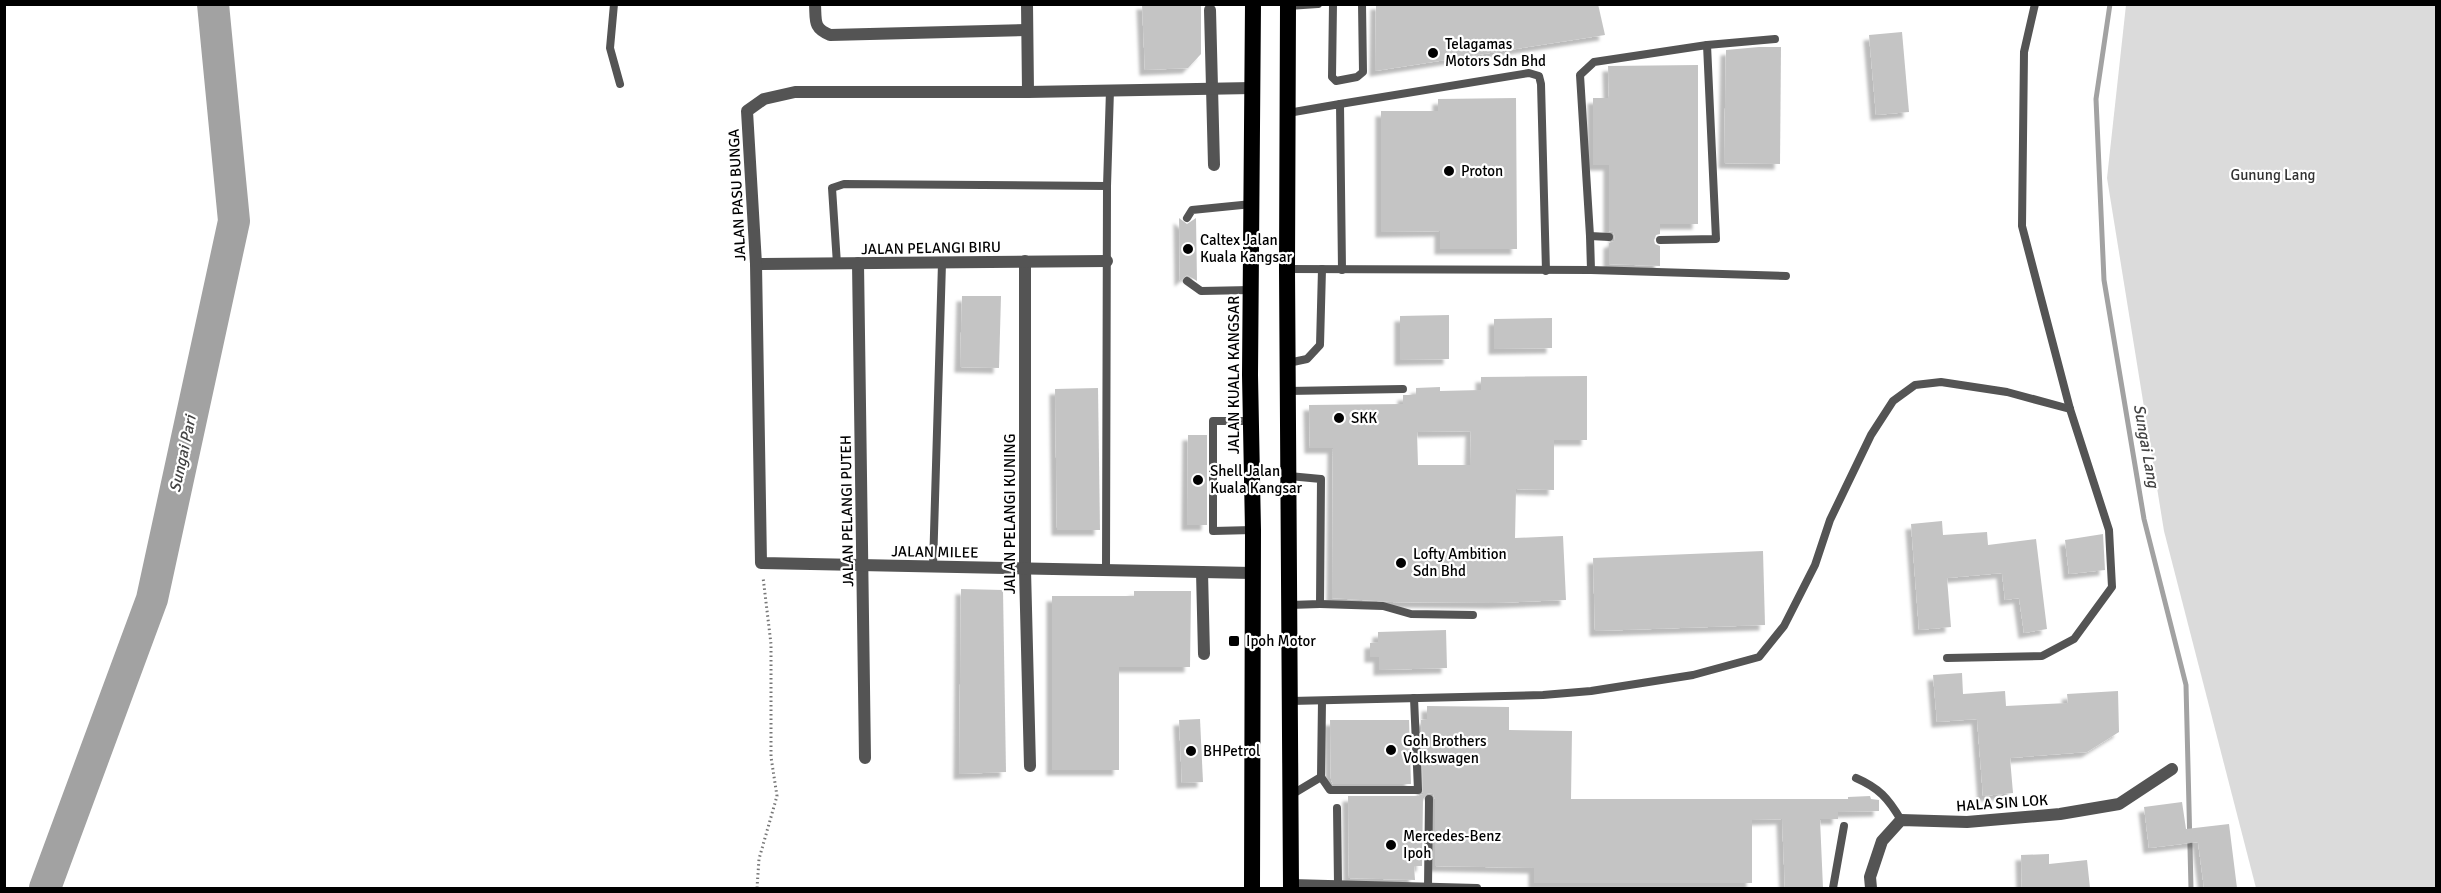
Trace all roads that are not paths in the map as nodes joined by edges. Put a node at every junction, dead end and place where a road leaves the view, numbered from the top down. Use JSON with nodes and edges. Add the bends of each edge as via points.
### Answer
{"nodes":[{"id":1,"x":614,"y":4,"type":"edge"},
{"id":2,"x":815,"y":4,"type":"edge"},
{"id":3,"x":1027,"y":4,"type":"edge"},
{"id":4,"x":1253,"y":4,"type":"edge"},
{"id":5,"x":1318,"y":4,"type":"edge"},
{"id":6,"x":1333,"y":4,"type":"edge"},
{"id":7,"x":1362,"y":4,"type":"edge"},
{"id":8,"x":2035,"y":4,"type":"edge"},
{"id":9,"x":1288,"y":5,"type":"edge"},
{"id":10,"x":1210,"y":10,"type":"dead end"},
{"id":11,"x":1028,"y":30,"type":"junction"},
{"id":12,"x":1775,"y":39,"type":"dead end"},
{"id":13,"x":1707,"y":45,"type":"junction"},
{"id":14,"x":620,"y":84,"type":"dead end"},
{"id":15,"x":1213,"y":88,"type":"junction"},
{"id":16,"x":1253,"y":88,"type":"junction"},
{"id":17,"x":1110,"y":90,"type":"junction"},
{"id":18,"x":1028,"y":92,"type":"junction"},
{"id":19,"x":1340,"y":104,"type":"junction"},
{"id":20,"x":1288,"y":113,"type":"junction"},
{"id":21,"x":1214,"y":165,"type":"dead end"},
{"id":22,"x":1107,"y":186,"type":"junction"},
{"id":23,"x":1252,"y":204,"type":"junction"},
{"id":24,"x":1186,"y":218,"type":"dead end"},
{"id":25,"x":1590,"y":236,"type":"junction"},
{"id":26,"x":1609,"y":237,"type":"dead end"},
{"id":27,"x":1660,"y":240,"type":"dead end"},
{"id":28,"x":1025,"y":261,"type":"junction"},
{"id":29,"x":1107,"y":261,"type":"junction"},
{"id":30,"x":942,"y":262,"type":"junction"},
{"id":31,"x":858,"y":263,"type":"junction"},
{"id":32,"x":756,"y":264,"type":"junction"},
{"id":33,"x":837,"y":264,"type":"junction"},
{"id":34,"x":1287,"y":269,"type":"junction"},
{"id":35,"x":1322,"y":269,"type":"junction"},
{"id":36,"x":1342,"y":270,"type":"junction"},
{"id":37,"x":1591,"y":270,"type":"junction"},
{"id":38,"x":1546,"y":271,"type":"junction"},
{"id":39,"x":1786,"y":276,"type":"dead end"},
{"id":40,"x":1187,"y":281,"type":"dead end"},
{"id":41,"x":1251,"y":290,"type":"junction"},
{"id":42,"x":1288,"y":363,"type":"junction"},
{"id":43,"x":1403,"y":389,"type":"dead end"},
{"id":44,"x":1288,"y":392,"type":"junction"},
{"id":45,"x":2070,"y":409,"type":"junction"},
{"id":46,"x":1252,"y":421,"type":"junction"},
{"id":47,"x":1289,"y":476,"type":"junction"},
{"id":48,"x":1253,"y":530,"type":"junction"},
{"id":49,"x":761,"y":563,"type":"joint"},
{"id":50,"x":863,"y":565,"type":"junction"},
{"id":51,"x":933,"y":567,"type":"junction"},
{"id":52,"x":1025,"y":570,"type":"junction"},
{"id":53,"x":1106,"y":570,"type":"junction"},
{"id":54,"x":1202,"y":572,"type":"junction"},
{"id":55,"x":1252,"y":573,"type":"junction"},
{"id":56,"x":1320,"y":604,"type":"junction"},
{"id":57,"x":1290,"y":605,"type":"junction"},
{"id":58,"x":1473,"y":615,"type":"dead end"},
{"id":59,"x":1204,"y":654,"type":"dead end"},
{"id":60,"x":1947,"y":658,"type":"dead end"},
{"id":61,"x":1414,"y":698,"type":"junction"},
{"id":62,"x":1322,"y":700,"type":"junction"},
{"id":63,"x":1291,"y":701,"type":"junction"},
{"id":64,"x":866,"y":758,"type":"dead end"},
{"id":65,"x":1030,"y":766,"type":"dead end"},
{"id":66,"x":2172,"y":769,"type":"dead end"},
{"id":67,"x":1322,"y":777,"type":"junction"},
{"id":68,"x":1856,"y":777,"type":"dead end"},
{"id":69,"x":1291,"y":795,"type":"junction"},
{"id":70,"x":1429,"y":799,"type":"dead end"},
{"id":71,"x":1337,"y":808,"type":"dead end"},
{"id":72,"x":1901,"y":820,"type":"junction"},
{"id":73,"x":1844,"y":826,"type":"dead end"},
{"id":74,"x":1338,"y":884,"type":"junction"},
{"id":75,"x":1291,"y":886,"type":"edge"},
{"id":76,"x":1428,"y":887,"type":"edge"},
{"id":77,"x":1252,"y":888,"type":"edge"},
{"id":78,"x":1477,"y":888,"type":"edge"},
{"id":79,"x":1833,"y":888,"type":"edge"},
{"id":80,"x":1871,"y":888,"type":"edge"}],
"edges":[{"from":1,"to":14,"type":"lane","via":[[610,48]]},
{"from":2,"to":11,"type":"street","via":[[816,23],[820,31],[830,35]]},
{"from":3,"to":11,"type":"street"},
{"from":4,"to":16,"type":"highway","name":"JALAN KUALA KANGSAR"},
{"from":5,"to":9,"type":"lane"},
{"from":6,"to":7,"type":"lane","via":[[1332,77],[1336,81],[1363,72]]},
{"from":8,"to":45,"type":"lane","via":[[2024,52],[2022,226]]},
{"from":9,"to":20,"type":"highway"},
{"from":10,"to":15,"type":"street"},
{"from":11,"to":18,"type":"street"},
{"from":12,"to":13,"type":"lane"},
{"from":13,"to":25,"type":"lane","via":[[1594,62],[1580,75]]},
{"from":13,"to":27,"type":"lane","via":[[1716,238]]},
{"from":15,"to":16,"type":"street","name":"JALAN PASU BUNGA"},
{"from":15,"to":17,"type":"street","name":"JALAN PASU BUNGA"},
{"from":15,"to":21,"type":"street"},
{"from":16,"to":23,"type":"highway","name":"JALAN KUALA KANGSAR"},
{"from":17,"to":18,"type":"street","name":"JALAN PASU BUNGA"},
{"from":17,"to":22,"type":"lane"},
{"from":18,"to":32,"type":"street","name":"JALAN PASU BUNGA","via":[[795,92],[764,99],[747,111]]},
{"from":19,"to":20,"type":"lane"},
{"from":19,"to":36,"type":"lane"},
{"from":19,"to":38,"type":"lane","via":[[1529,73],[1539,76]]},
{"from":20,"to":34,"type":"highway"},
{"from":22,"to":29,"type":"lane"},
{"from":22,"to":33,"type":"lane","via":[[844,184],[832,189]]},
{"from":23,"to":24,"type":"lane","via":[[1192,210]]},
{"from":23,"to":41,"type":"highway","name":"JALAN KUALA KANGSAR"},
{"from":25,"to":26,"type":"lane"},
{"from":25,"to":37,"type":"lane"},
{"from":28,"to":29,"type":"street","name":"JALAN PELANGI BIRU"},
{"from":28,"to":30,"type":"street","name":"JALAN PELANGI BIRU"},
{"from":28,"to":52,"type":"street","name":"JALAN PELANGI KUNING"},
{"from":29,"to":53,"type":"lane"},
{"from":30,"to":31,"type":"street","name":"JALAN PELANGI BIRU"},
{"from":30,"to":51,"type":"lane"},
{"from":31,"to":33,"type":"street","name":"JALAN PELANGI BIRU"},
{"from":31,"to":50,"type":"street","name":"JALAN PELANGI PUTEH"},
{"from":32,"to":33,"type":"street","name":"JALAN PELANGI BIRU"},
{"from":32,"to":49,"type":"street","name":"JALAN PASU BUNGA"},
{"from":34,"to":35,"type":"lane"},
{"from":34,"to":42,"type":"highway"},
{"from":35,"to":36,"type":"lane"},
{"from":35,"to":42,"type":"lane","via":[[1320,345],[1307,359]]},
{"from":36,"to":38,"type":"lane"},
{"from":37,"to":38,"type":"lane"},
{"from":37,"to":39,"type":"lane"},
{"from":40,"to":41,"type":"lane","via":[[1201,291]]},
{"from":41,"to":46,"type":"highway","name":"JALAN KUALA KANGSAR"},
{"from":42,"to":44,"type":"highway"},
{"from":43,"to":44,"type":"lane"},
{"from":44,"to":47,"type":"highway"},
{"from":45,"to":60,"type":"lane","via":[[2109,530],[2112,587],[2074,639],[2042,656]]},
{"from":45,"to":61,"type":"lane","via":[[2007,392],[1941,382],[1915,385],[1893,401],[1871,435],[1784,626],[1759,657],[1694,675],[1591,691]]},
{"from":46,"to":48,"type":"highway","name":"JALAN KUALA KANGSAR"},
{"from":46,"to":48,"type":"lane","via":[[1213,421],[1213,531]]},
{"from":47,"to":56,"type":"lane","via":[[1320,479]]},
{"from":47,"to":57,"type":"highway"},
{"from":48,"to":55,"type":"highway","name":"JALAN KUALA KANGSAR"},
{"from":49,"to":50,"type":"street","name":"JALAN MILEE"},
{"from":50,"to":51,"type":"street","name":"JALAN MILEE"},
{"from":50,"to":64,"type":"street","name":"JALAN PELANGI PUTEH"},
{"from":51,"to":52,"type":"street","name":"JALAN MILEE"},
{"from":52,"to":53,"type":"street","name":"JALAN MILEE"},
{"from":52,"to":65,"type":"street","name":"JALAN PELANGI KUNING"},
{"from":53,"to":54,"type":"street","name":"JALAN MILEE"},
{"from":54,"to":55,"type":"street","name":"JALAN MILEE"},
{"from":54,"to":59,"type":"street"},
{"from":55,"to":77,"type":"highway","name":"JALAN KUALA KANGSAR"},
{"from":56,"to":57,"type":"lane"},
{"from":56,"to":58,"type":"lane","via":[[1383,606],[1411,614]]},
{"from":57,"to":63,"type":"highway"},
{"from":61,"to":62,"type":"lane"},
{"from":61,"to":67,"type":"lane","via":[[1418,790],[1330,790]]},
{"from":62,"to":63,"type":"lane"},
{"from":62,"to":67,"type":"lane"},
{"from":63,"to":69,"type":"highway"},
{"from":66,"to":72,"type":"street","name":"HALA SIN LOK","via":[[2119,804],[1967,822]]},
{"from":67,"to":69,"type":"lane"},
{"from":68,"to":72,"type":"lane","via":[[1874,786],[1891,802]]},
{"from":69,"to":75,"type":"highway"},
{"from":70,"to":76,"type":"lane"},
{"from":71,"to":74,"type":"lane"},
{"from":72,"to":80,"type":"street","via":[[1882,841],[1870,877]]},
{"from":73,"to":79,"type":"lane"},
{"from":74,"to":75,"type":"lane"},
{"from":74,"to":76,"type":"lane"},
{"from":76,"to":78,"type":"lane"}]}
